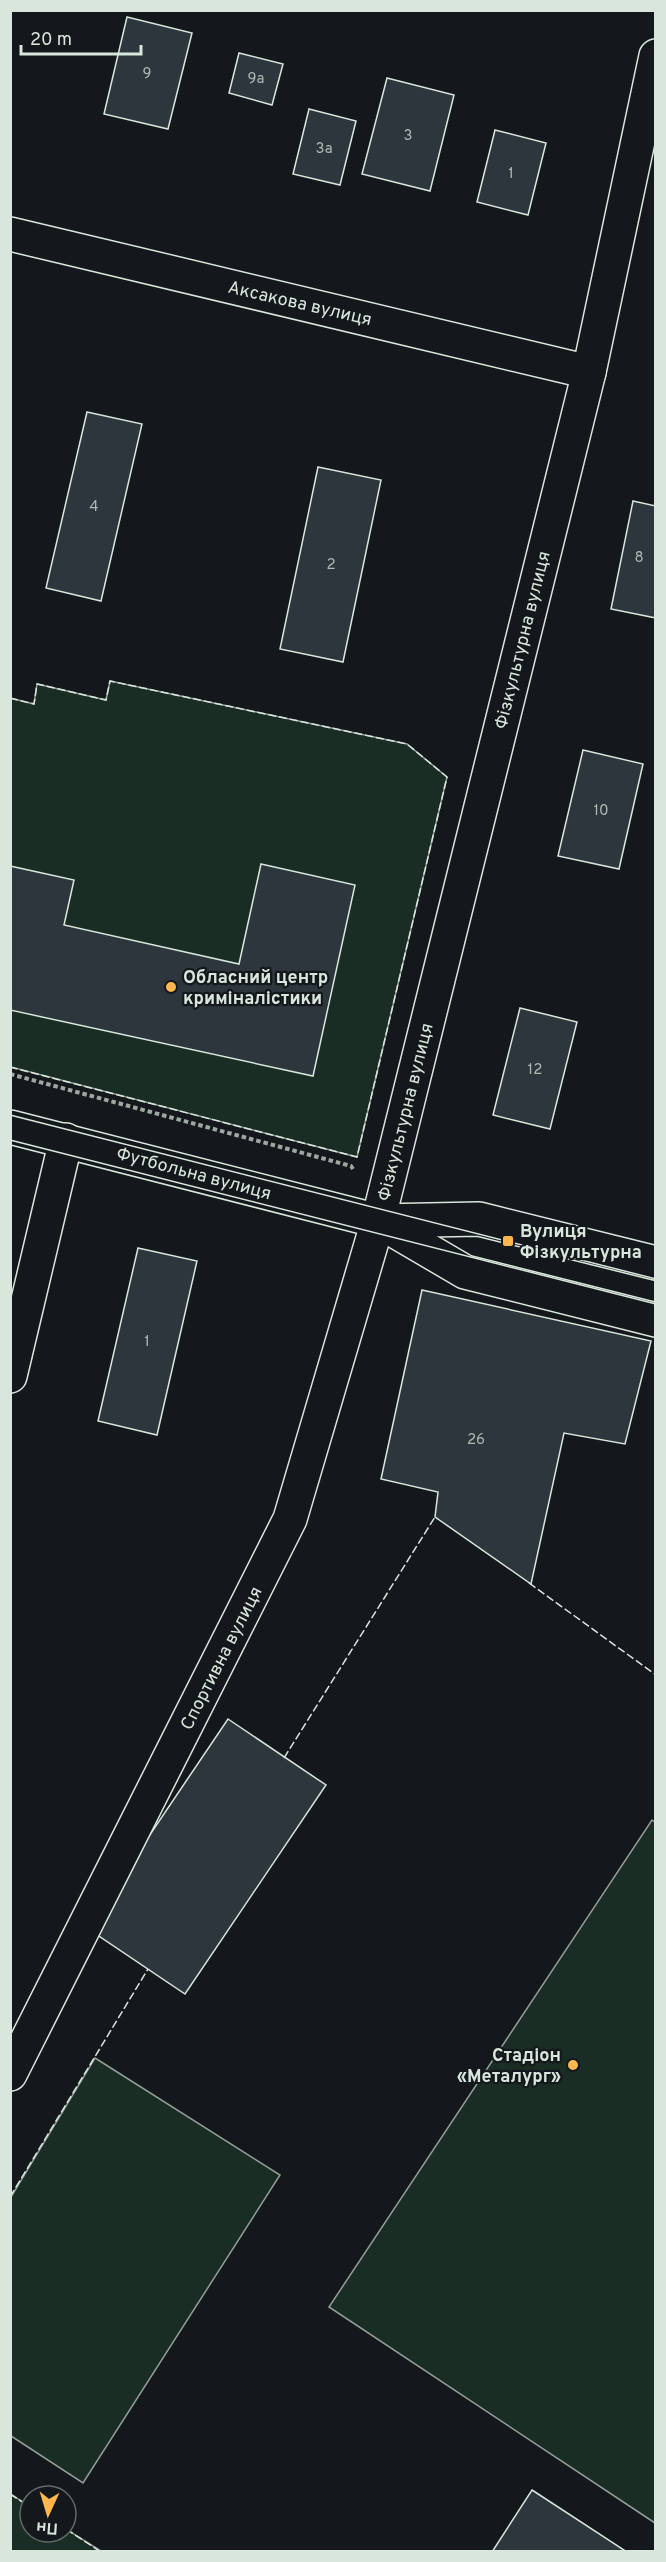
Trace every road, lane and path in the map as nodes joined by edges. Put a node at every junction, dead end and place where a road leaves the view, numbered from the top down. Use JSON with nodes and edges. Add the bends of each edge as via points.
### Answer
{"nodes":[{"id":1,"x":656,"y":56,"type":"edge"},
{"id":2,"x":10,"y":234,"type":"edge"},
{"id":3,"x":589,"y":372,"type":"junction"},
{"id":4,"x":10,"y":1074,"type":"edge"},
{"id":5,"x":10,"y":1127,"type":"edge"},
{"id":6,"x":66,"y":1140,"type":"junction"},
{"id":7,"x":378,"y":1221,"type":"junction"},
{"id":8,"x":656,"y":1263,"type":"edge"},
{"id":9,"x":656,"y":1320,"type":"edge"},
{"id":10,"x":10,"y":1376,"type":"edge"},
{"id":11,"x":10,"y":2074,"type":"edge"}],
"edges":[{"from":1,"to":3,"type":"street","name":"Фізкультурна вулиця"},
{"from":2,"to":3,"type":"street","name":"Аксакова вулиця"},
{"from":3,"to":7,"type":"street","name":"Фізкультурна вулиця"},
{"from":4,"to":7,"type":"path","via":[[351,1166]]},
{"from":5,"to":6,"type":"street","name":"Футбольна вулиця"},
{"from":6,"to":7,"type":"street","name":"Футбольна вулиця"},
{"from":6,"to":10,"type":"street"},
{"from":7,"to":8,"type":"street","name":"Футбольна вулиця","via":[[479,1219]]},
{"from":7,"to":9,"type":"street","name":"Футбольна вулиця","via":[[465,1272]]},
{"from":7,"to":11,"type":"street","name":"Спортивна вулиця","via":[[290,1520]]}]}
